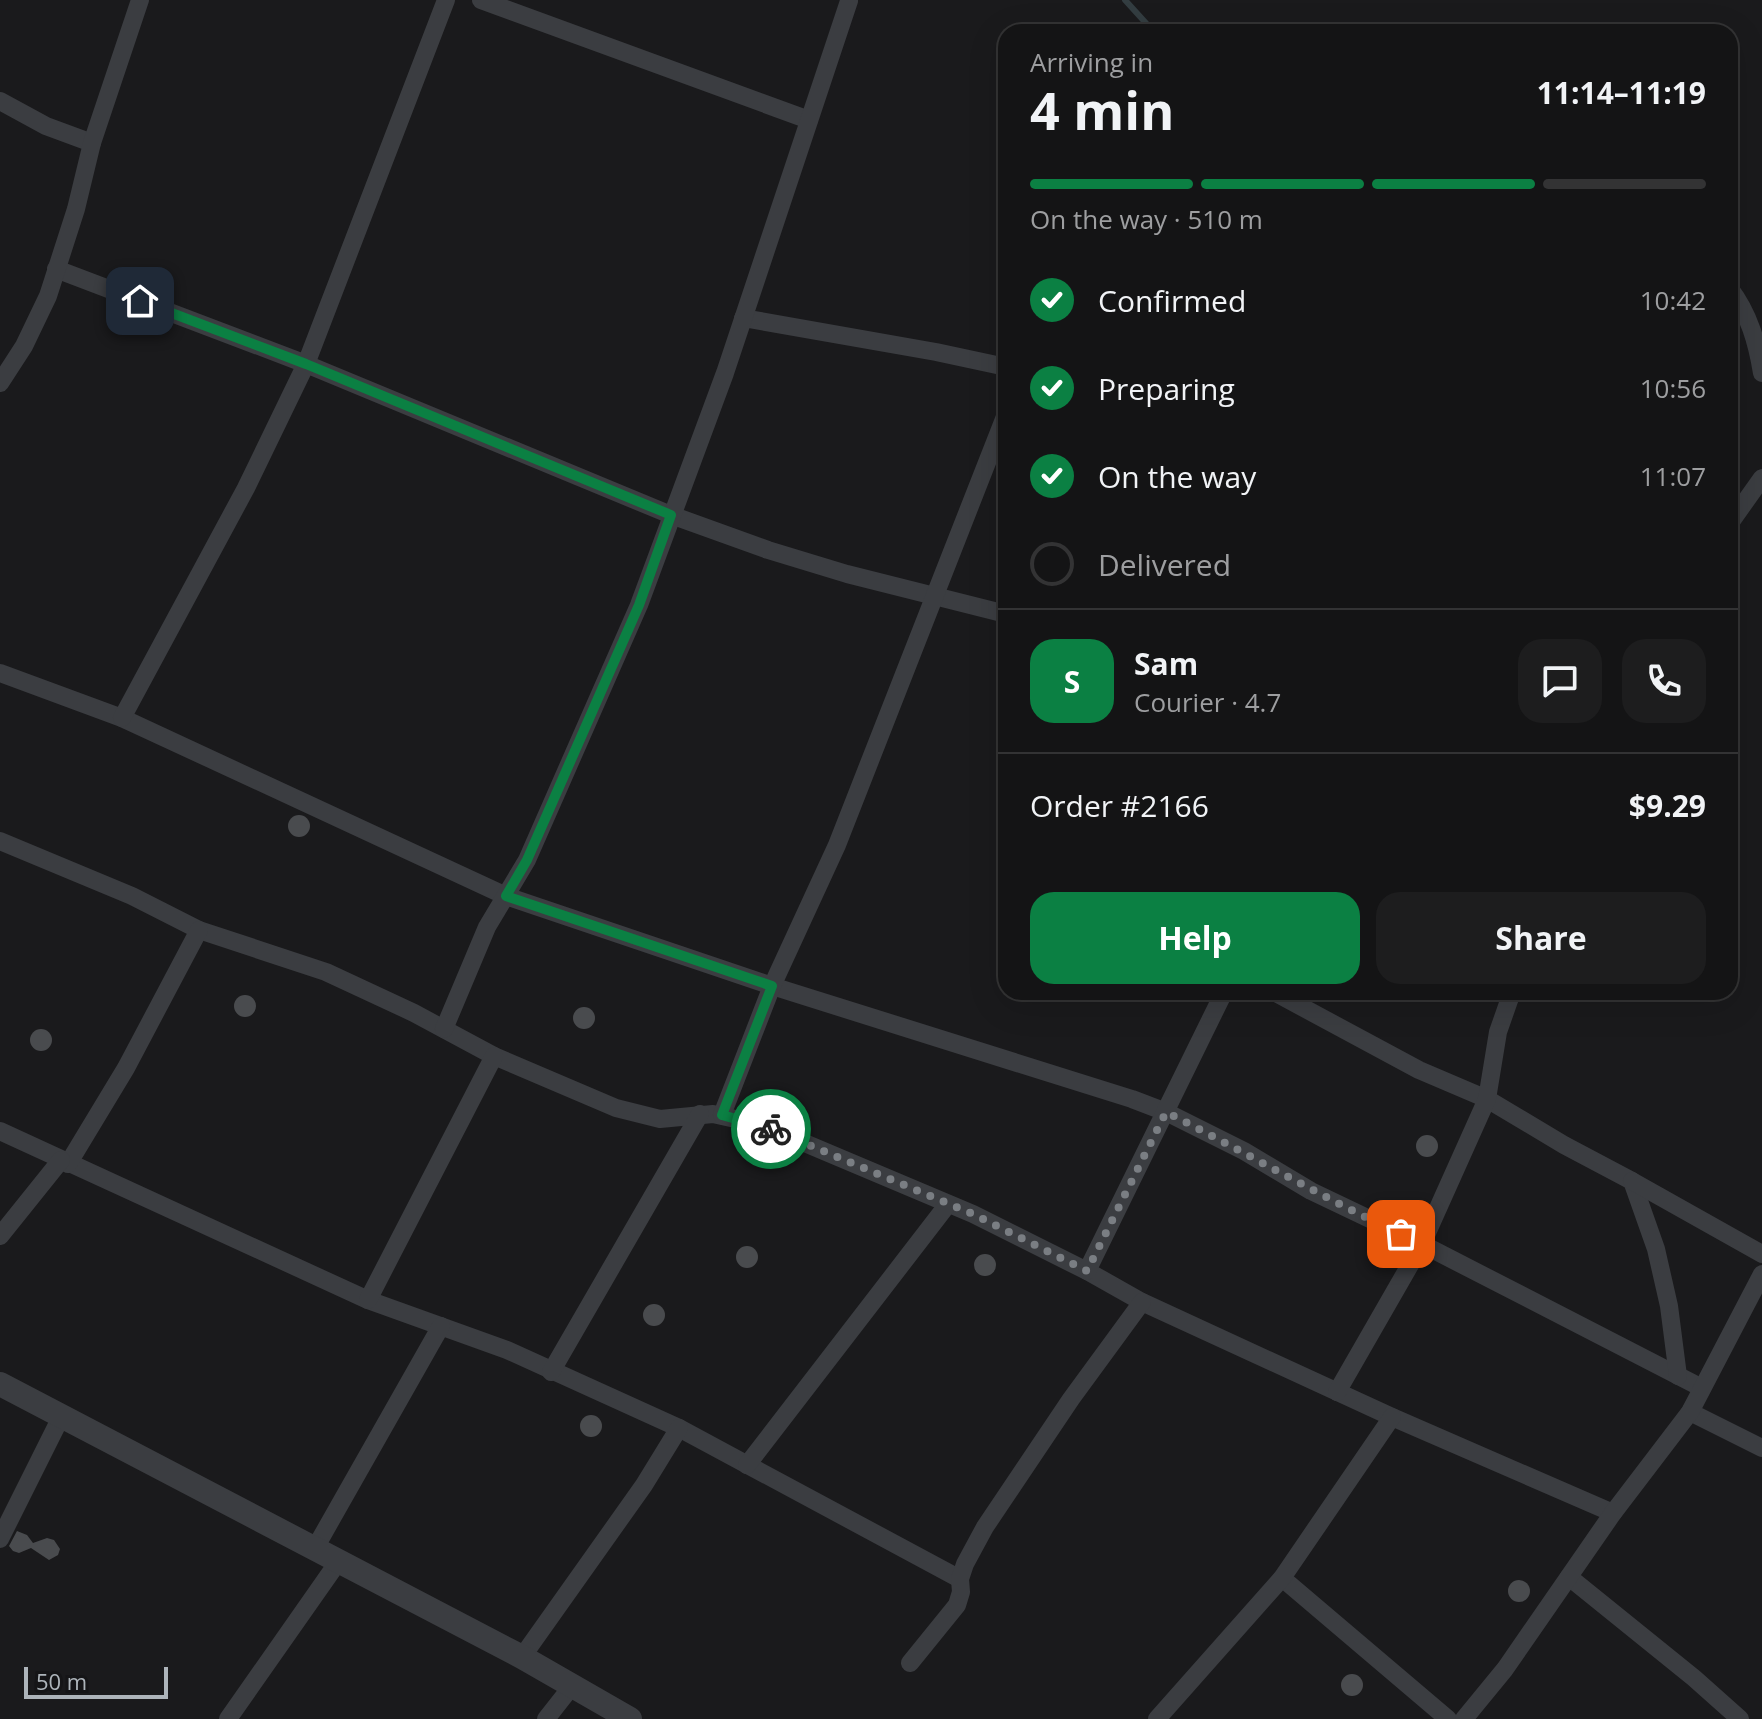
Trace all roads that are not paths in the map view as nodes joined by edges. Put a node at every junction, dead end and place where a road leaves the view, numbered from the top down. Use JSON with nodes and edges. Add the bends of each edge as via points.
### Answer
{"nodes":[{"id":1,"x":140,"y":0,"type":"edge"},
{"id":2,"x":446,"y":0,"type":"edge"},
{"id":3,"x":481,"y":0,"type":"edge"},
{"id":4,"x":849,"y":1,"type":"edge"},
{"id":5,"x":0,"y":101,"type":"edge"},
{"id":6,"x":809,"y":120,"type":"junction"},
{"id":7,"x":92,"y":143,"type":"junction"},
{"id":8,"x":56,"y":269,"type":"junction"},
{"id":9,"x":1738,"y":299,"type":"edge"},
{"id":10,"x":743,"y":318,"type":"junction"},
{"id":11,"x":306,"y":364,"type":"junction"},
{"id":12,"x":998,"y":365,"type":"edge"},
{"id":13,"x":1762,"y":373,"type":"edge"},
{"id":14,"x":0,"y":383,"type":"edge"},
{"id":15,"x":998,"y":434,"type":"edge"},
{"id":16,"x":1762,"y":478,"type":"edge"},
{"id":17,"x":1738,"y":512,"type":"edge"},
{"id":18,"x":671,"y":515,"type":"junction"},
{"id":19,"x":934,"y":597,"type":"junction"},
{"id":20,"x":998,"y":612,"type":"edge"},
{"id":21,"x":0,"y":673,"type":"edge"},
{"id":22,"x":122,"y":718,"type":"junction"},
{"id":23,"x":0,"y":841,"type":"edge"},
{"id":24,"x":506,"y":896,"type":"junction"},
{"id":25,"x":199,"y":930,"type":"junction"},
{"id":26,"x":772,"y":986,"type":"junction"},
{"id":27,"x":1220,"y":1000,"type":"edge"},
{"id":28,"x":1289,"y":1000,"type":"edge"},
{"id":29,"x":1509,"y":1000,"type":"edge"},
{"id":30,"x":444,"y":1029,"type":"junction"},
{"id":31,"x":494,"y":1056,"type":"junction"},
{"id":32,"x":1487,"y":1099,"type":"junction"},
{"id":33,"x":1166,"y":1112,"type":"junction"},
{"id":34,"x":700,"y":1114,"type":"junction"},
{"id":35,"x":722,"y":1115,"type":"junction"},
{"id":36,"x":0,"y":1131,"type":"edge"},
{"id":37,"x":64,"y":1162,"type":"junction"},
{"id":38,"x":1632,"y":1181,"type":"junction"},
{"id":39,"x":948,"y":1204,"type":"junction"},
{"id":40,"x":0,"y":1236,"type":"edge"},
{"id":41,"x":1422,"y":1244,"type":"junction"},
{"id":42,"x":1762,"y":1254,"type":"edge"},
{"id":43,"x":1087,"y":1271,"type":"junction"},
{"id":44,"x":1762,"y":1274,"type":"edge"},
{"id":45,"x":368,"y":1300,"type":"junction"},
{"id":46,"x":1142,"y":1302,"type":"junction"},
{"id":47,"x":441,"y":1326,"type":"junction"},
{"id":48,"x":551,"y":1372,"type":"junction"},
{"id":49,"x":1678,"y":1376,"type":"junction"},
{"id":50,"x":0,"y":1384,"type":"edge"},
{"id":51,"x":1702,"y":1388,"type":"junction"},
{"id":52,"x":1337,"y":1392,"type":"junction"},
{"id":53,"x":1690,"y":1412,"type":"junction"},
{"id":54,"x":62,"y":1415,"type":"junction"},
{"id":55,"x":1392,"y":1417,"type":"junction"},
{"id":56,"x":679,"y":1428,"type":"junction"},
{"id":57,"x":1762,"y":1448,"type":"edge"},
{"id":58,"x":747,"y":1465,"type":"junction"},
{"id":59,"x":1613,"y":1513,"type":"junction"},
{"id":60,"x":0,"y":1539,"type":"edge"},
{"id":61,"x":314,"y":1550,"type":"junction"},
{"id":62,"x":338,"y":1562,"type":"junction"},
{"id":63,"x":1569,"y":1577,"type":"junction"},
{"id":64,"x":1282,"y":1578,"type":"junction"},
{"id":65,"x":960,"y":1579,"type":"junction"},
{"id":66,"x":522,"y":1657,"type":"junction"},
{"id":67,"x":910,"y":1663,"type":"dead end"},
{"id":68,"x":572,"y":1686,"type":"junction"},
{"id":69,"x":228,"y":1719,"type":"edge"},
{"id":70,"x":546,"y":1719,"type":"edge"},
{"id":71,"x":630,"y":1719,"type":"edge"},
{"id":72,"x":1157,"y":1719,"type":"edge"},
{"id":73,"x":1448,"y":1719,"type":"edge"},
{"id":74,"x":1464,"y":1719,"type":"edge"},
{"id":75,"x":1740,"y":1719,"type":"edge"}],
"edges":[{"from":1,"to":7,"type":"street"},
{"from":2,"to":11,"type":"street"},
{"from":3,"to":6,"type":"street"},
{"from":4,"to":6,"type":"street"},
{"from":5,"to":7,"type":"street"},
{"from":6,"to":10,"type":"street"},
{"from":7,"to":8,"type":"street"},
{"from":8,"to":11,"type":"street"},
{"from":8,"to":14,"type":"street","via":[[24,346]]},
{"from":9,"to":13,"type":"street","via":[[1752,328]]},
{"from":10,"to":12,"type":"street"},
{"from":10,"to":18,"type":"street"},
{"from":11,"to":18,"type":"street"},
{"from":11,"to":22,"type":"street"},
{"from":15,"to":19,"type":"street"},
{"from":16,"to":17,"type":"street"},
{"from":18,"to":19,"type":"street","via":[[768,550]]},
{"from":18,"to":24,"type":"street","via":[[639,605],[527,860]]},
{"from":19,"to":20,"type":"street"},
{"from":19,"to":26,"type":"street","via":[[837,845]]},
{"from":21,"to":22,"type":"street"},
{"from":22,"to":24,"type":"street"},
{"from":23,"to":25,"type":"street"},
{"from":24,"to":26,"type":"street"},
{"from":24,"to":30,"type":"street","via":[[487,927]]},
{"from":25,"to":30,"type":"street","via":[[326,972]]},
{"from":25,"to":37,"type":"street","via":[[126,1068]]},
{"from":26,"to":33,"type":"street"},
{"from":26,"to":35,"type":"street"},
{"from":27,"to":33,"type":"street"},
{"from":28,"to":32,"type":"street","via":[[1419,1070]]},
{"from":29,"to":32,"type":"street"},
{"from":30,"to":31,"type":"street"},
{"from":31,"to":34,"type":"street","via":[[616,1108],[660,1119]]},
{"from":31,"to":45,"type":"street"},
{"from":32,"to":38,"type":"street"},
{"from":32,"to":41,"type":"street"},
{"from":33,"to":41,"type":"street"},
{"from":33,"to":43,"type":"street"},
{"from":34,"to":35,"type":"street"},
{"from":34,"to":48,"type":"street"},
{"from":35,"to":39,"type":"street","via":[[762,1125]]},
{"from":36,"to":37,"type":"street"},
{"from":37,"to":40,"type":"street"},
{"from":37,"to":45,"type":"street"},
{"from":38,"to":42,"type":"street"},
{"from":38,"to":49,"type":"street","via":[[1656,1249]]},
{"from":39,"to":43,"type":"street"},
{"from":39,"to":58,"type":"street"},
{"from":41,"to":49,"type":"street"},
{"from":41,"to":52,"type":"street"},
{"from":43,"to":46,"type":"street"},
{"from":44,"to":51,"type":"street"},
{"from":45,"to":47,"type":"street"},
{"from":46,"to":52,"type":"street"},
{"from":46,"to":65,"type":"street","via":[[1026,1464],[985,1527]]},
{"from":47,"to":48,"type":"street"},
{"from":47,"to":61,"type":"street"},
{"from":48,"to":56,"type":"street"},
{"from":49,"to":51,"type":"street"},
{"from":50,"to":54,"type":"street"},
{"from":51,"to":53,"type":"street"},
{"from":52,"to":55,"type":"street"},
{"from":53,"to":57,"type":"street"},
{"from":53,"to":59,"type":"street"},
{"from":54,"to":60,"type":"street"},
{"from":54,"to":61,"type":"street"},
{"from":55,"to":59,"type":"street"},
{"from":55,"to":64,"type":"street"},
{"from":56,"to":58,"type":"street"},
{"from":56,"to":66,"type":"street"},
{"from":58,"to":65,"type":"street"},
{"from":59,"to":63,"type":"street"},
{"from":61,"to":62,"type":"street"},
{"from":62,"to":66,"type":"street"},
{"from":62,"to":69,"type":"street"},
{"from":63,"to":74,"type":"street"},
{"from":63,"to":75,"type":"street"},
{"from":64,"to":72,"type":"street"},
{"from":64,"to":73,"type":"street"},
{"from":65,"to":67,"type":"street","via":[[957,1605]]},
{"from":66,"to":68,"type":"street"},
{"from":68,"to":70,"type":"street"},
{"from":68,"to":71,"type":"street"}]}
